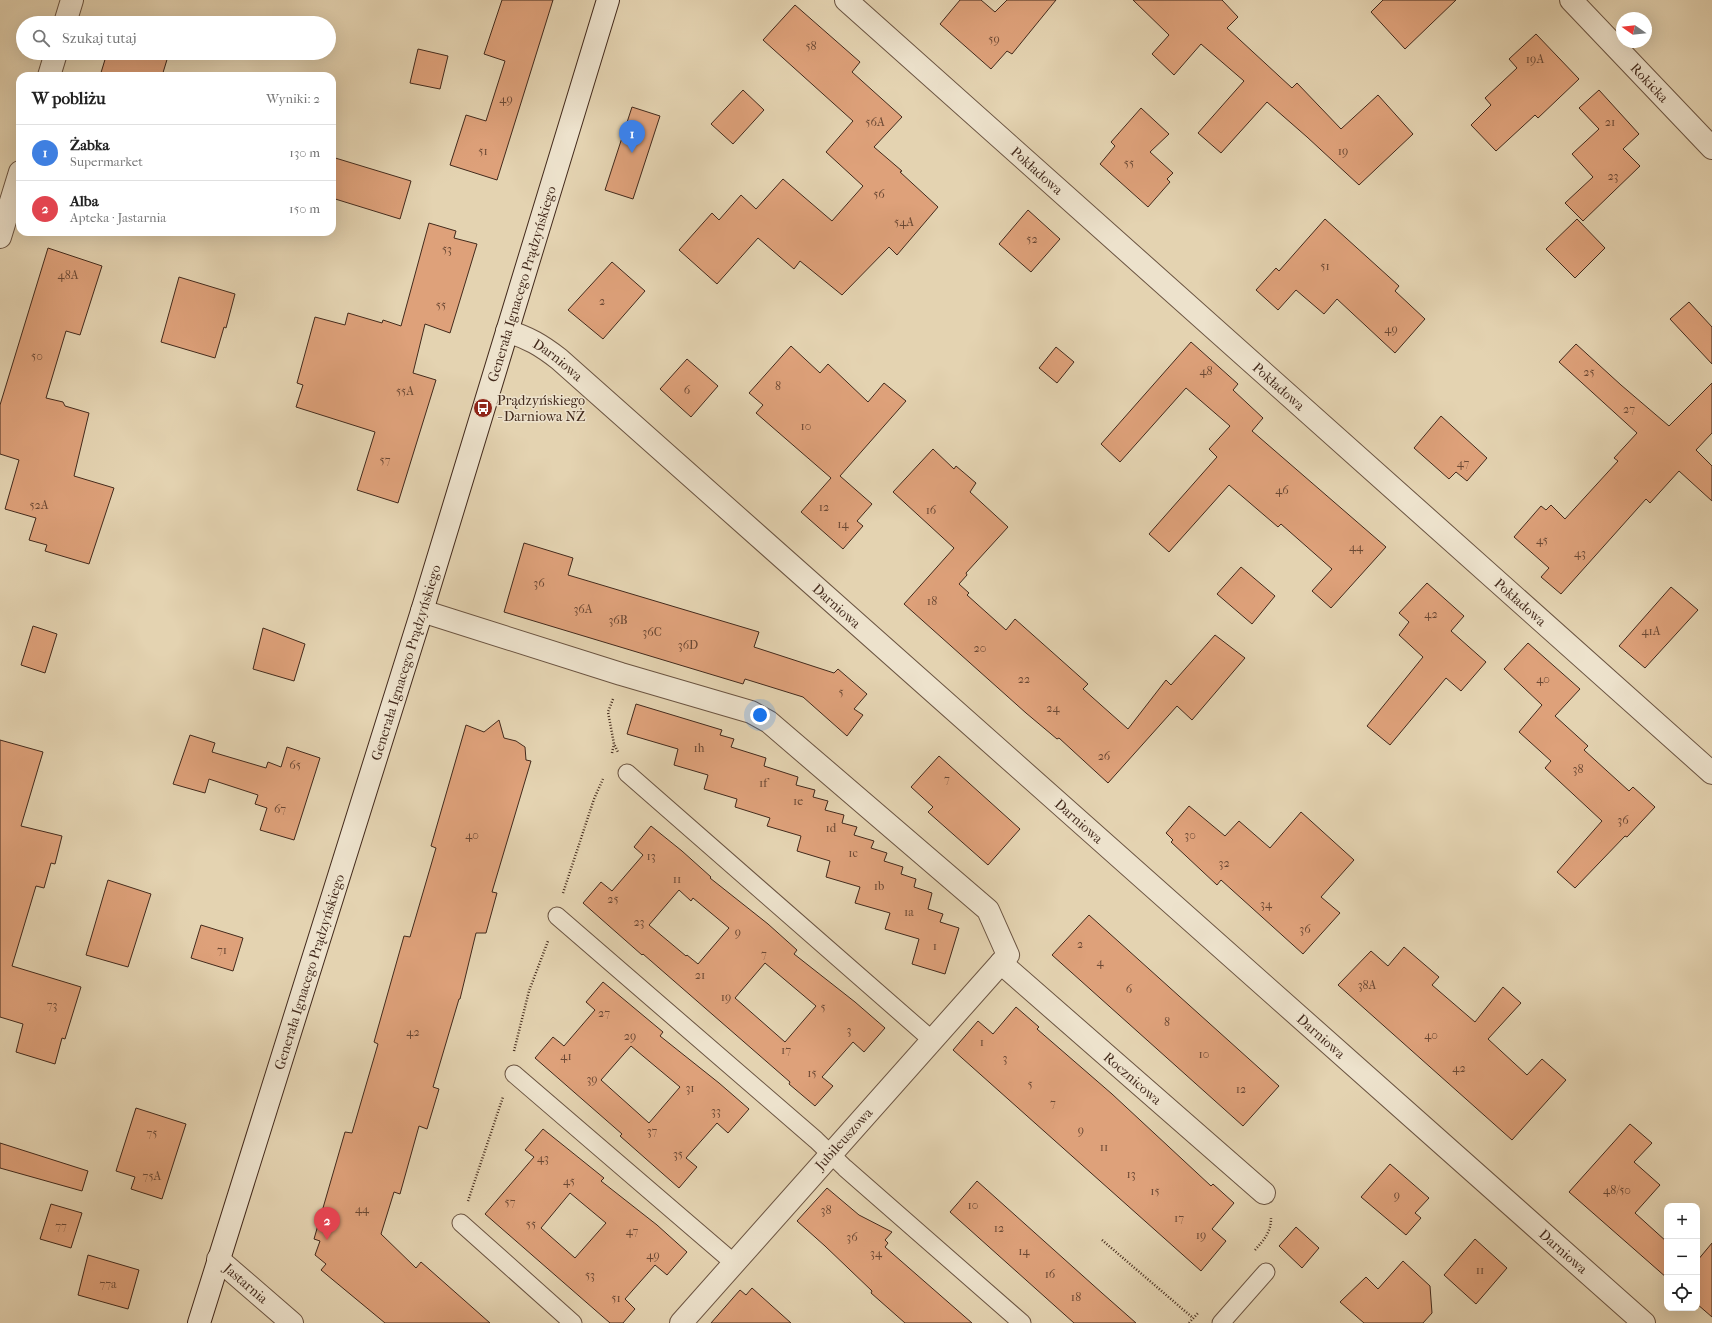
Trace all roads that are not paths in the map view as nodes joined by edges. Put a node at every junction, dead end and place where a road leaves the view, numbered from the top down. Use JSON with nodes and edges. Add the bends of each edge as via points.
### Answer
{"nodes":[{"id":1,"x":72,"y":0,"type":"edge"},
{"id":2,"x":608,"y":0,"type":"edge"},
{"id":3,"x":846,"y":0,"type":"edge"},
{"id":4,"x":1571,"y":0,"type":"edge"},
{"id":5,"x":67,"y":16,"type":"edge"},
{"id":6,"x":54,"y":60,"type":"edge"},
{"id":7,"x":50,"y":72,"type":"edge"},
{"id":8,"x":1712,"y":148,"type":"edge"},
{"id":9,"x":16,"y":185,"type":"edge"},
{"id":10,"x":0,"y":238,"type":"edge"},
{"id":11,"x":507,"y":331,"type":"junction"},
{"id":12,"x":422,"y":611,"type":"junction"},
{"id":13,"x":627,"y":773,"type":"road end"},
{"id":14,"x":1712,"y":773,"type":"edge"},
{"id":15,"x":557,"y":916,"type":"road end"},
{"id":16,"x":1004,"y":959,"type":"junction"},
{"id":17,"x":932,"y":1040,"type":"junction"},
{"id":18,"x":514,"y":1074,"type":"road end"},
{"id":19,"x":832,"y":1153,"type":"junction"},
{"id":20,"x":1264,"y":1193,"type":"road end"},
{"id":21,"x":461,"y":1223,"type":"road end"},
{"id":22,"x":218,"y":1259,"type":"junction"},
{"id":23,"x":734,"y":1263,"type":"junction"},
{"id":24,"x":1266,"y":1272,"type":"dead end"},
{"id":25,"x":199,"y":1323,"type":"edge"},
{"id":26,"x":292,"y":1323,"type":"edge"},
{"id":27,"x":573,"y":1323,"type":"edge"},
{"id":28,"x":681,"y":1323,"type":"edge"},
{"id":29,"x":1022,"y":1323,"type":"edge"},
{"id":30,"x":1221,"y":1323,"type":"edge"},
{"id":31,"x":1644,"y":1323,"type":"edge"}],
"edges":[{"from":1,"to":5,"type":"street"},
{"from":2,"to":11,"type":"street","name":"Generała Ignacego Prądzyńskiego"},
{"from":3,"to":14,"type":"street","name":"Pokładowa"},
{"from":4,"to":8,"type":"street","name":"Rokicka"},
{"from":6,"to":7,"type":"street"},
{"from":9,"to":10,"type":"street"},
{"from":11,"to":12,"type":"street","name":"Generała Ignacego Prądzyńskiego"},
{"from":11,"to":31,"type":"street","name":"Darniowa","via":[[541,344],[559,359]]},
{"from":12,"to":16,"type":"street","via":[[751,712],[769,722],[988,910]]},
{"from":12,"to":22,"type":"street","name":"Generała Ignacego Prądzyńskiego"},
{"from":13,"to":17,"type":"lane"},
{"from":15,"to":19,"type":"lane"},
{"from":16,"to":17,"type":"street","name":"Jubileuszowa"},
{"from":16,"to":20,"type":"street","name":"Rocznicowa"},
{"from":17,"to":19,"type":"street","name":"Jubileuszowa"},
{"from":18,"to":23,"type":"lane"},
{"from":19,"to":23,"type":"street","name":"Jubileuszowa"},
{"from":19,"to":29,"type":"lane","via":[[845,1168]]},
{"from":21,"to":27,"type":"lane"},
{"from":22,"to":25,"type":"street","name":"Generała Ignacego Prądzyńskiego"},
{"from":22,"to":26,"type":"street","name":"Jastarnia"},
{"from":23,"to":28,"type":"street","name":"Jubileuszowa"},
{"from":24,"to":30,"type":"lane"}]}
